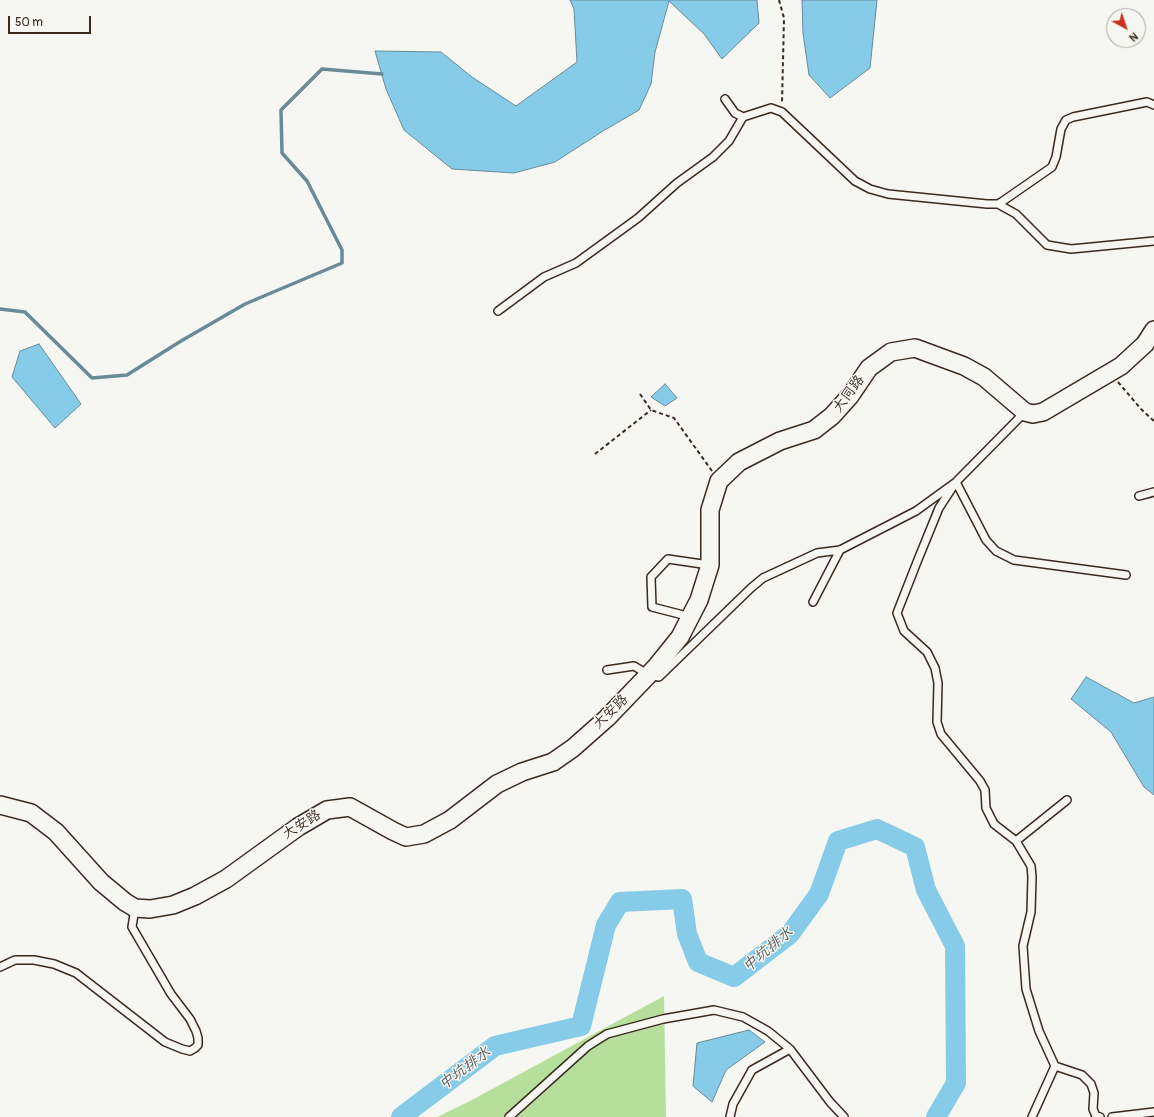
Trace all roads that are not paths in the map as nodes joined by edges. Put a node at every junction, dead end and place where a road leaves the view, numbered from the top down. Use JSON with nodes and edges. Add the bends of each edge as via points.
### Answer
{"nodes":[{"id":1,"x":725,"y":99,"type":"dead end"},
{"id":2,"x":1154,"y":105,"type":"edge"},
{"id":3,"x":743,"y":117,"type":"junction"},
{"id":4,"x":998,"y":204,"type":"junction"},
{"id":5,"x":1154,"y":241,"type":"edge"},
{"id":6,"x":498,"y":312,"type":"dead end"},
{"id":7,"x":1154,"y":330,"type":"edge"},
{"id":8,"x":1025,"y":412,"type":"junction"},
{"id":9,"x":956,"y":482,"type":"junction"},
{"id":10,"x":1154,"y":492,"type":"edge"},
{"id":11,"x":1139,"y":496,"type":"dead end"},
{"id":12,"x":840,"y":550,"type":"junction"},
{"id":13,"x":710,"y":565,"type":"junction"},
{"id":14,"x":1126,"y":575,"type":"dead end"},
{"id":15,"x":813,"y":602,"type":"dead end"},
{"id":16,"x":691,"y":617,"type":"junction"},
{"id":17,"x":607,"y":670,"type":"dead end"},
{"id":18,"x":648,"y":675,"type":"junction"},
{"id":19,"x":1067,"y":800,"type":"dead end"},
{"id":20,"x":0,"y":805,"type":"edge"},
{"id":21,"x":1016,"y":841,"type":"junction"},
{"id":22,"x":135,"y":908,"type":"junction"},
{"id":23,"x":0,"y":967,"type":"edge"},
{"id":24,"x":790,"y":1049,"type":"junction"},
{"id":25,"x":1055,"y":1066,"type":"junction"},
{"id":26,"x":1154,"y":1112,"type":"edge"},
{"id":27,"x":509,"y":1117,"type":"edge"},
{"id":28,"x":730,"y":1117,"type":"edge"},
{"id":29,"x":844,"y":1117,"type":"edge"},
{"id":30,"x":1032,"y":1117,"type":"edge"},
{"id":31,"x":1100,"y":1117,"type":"edge"},
{"id":32,"x":1112,"y":1117,"type":"edge"}],
"edges":[{"from":1,"to":3,"type":"lane","via":[[735,113]]},
{"from":2,"to":4,"type":"lane","via":[[1147,102],[1066,120],[1061,129],[1052,167]]},
{"from":3,"to":4,"type":"lane","via":[[770,108],[782,112],[855,181],[870,189],[888,194]]},
{"from":3,"to":6,"type":"lane","via":[[729,141],[718,152],[677,183],[638,218],[576,263],[544,277]]},
{"from":4,"to":5,"type":"lane","via":[[1016,214],[1047,245],[1071,249]]},
{"from":7,"to":8,"type":"street","via":[[1145,344],[1110,373],[1043,412]]},
{"from":8,"to":9,"type":"lane"},
{"from":8,"to":13,"type":"street","name":"大同路","via":[[984,377],[964,366],[915,348],[891,352],[869,368],[850,396],[832,416],[814,430],[780,441],[739,462],[720,481],[710,510]]},
{"from":9,"to":12,"type":"lane","via":[[916,511]]},
{"from":9,"to":14,"type":"lane","via":[[986,540],[996,551],[1014,560]]},
{"from":9,"to":21,"type":"lane","via":[[939,508],[897,613],[904,631],[927,652],[935,668],[938,683],[937,722],[940,734],[980,780],[985,790],[986,808],[994,824]]},
{"from":10,"to":11,"type":"lane"},
{"from":12,"to":15,"type":"lane"},
{"from":12,"to":18,"type":"lane","via":[[817,553],[763,578],[659,677]]},
{"from":13,"to":16,"type":"street","name":"大同路"},
{"from":13,"to":16,"type":"lane","via":[[668,559],[652,577],[652,607]]},
{"from":16,"to":18,"type":"street","name":"大同路","via":[[680,637]]},
{"from":17,"to":18,"type":"lane","via":[[634,666]]},
{"from":18,"to":22,"type":"street","name":"大安路","via":[[607,718],[573,748],[553,762],[522,772],[497,784],[450,820],[424,834],[406,837],[350,807],[327,810],[298,826],[226,879],[195,896],[173,905],[150,909]]},
{"from":19,"to":21,"type":"lane"},
{"from":20,"to":22,"type":"street","via":[[31,813],[50,827],[101,882]]},
{"from":21,"to":25,"type":"lane","via":[[1031,866],[1032,877],[1031,912],[1023,946],[1026,989],[1039,1031]]},
{"from":22,"to":23,"type":"lane","via":[[132,927],[196,1031],[198,1045],[190,1051],[165,1042],[76,973],[54,964],[34,960],[15,960]]},
{"from":24,"to":27,"type":"lane","via":[[768,1031],[743,1017],[714,1010],[663,1019],[606,1034],[588,1046]]},
{"from":24,"to":28,"type":"lane","via":[[752,1070],[733,1104]]},
{"from":24,"to":29,"type":"lane"},
{"from":25,"to":30,"type":"lane"},
{"from":25,"to":31,"type":"lane","via":[[1082,1075],[1091,1084],[1094,1093],[1093,1109],[1096,1116]]},
{"from":26,"to":32,"type":"lane"}]}
